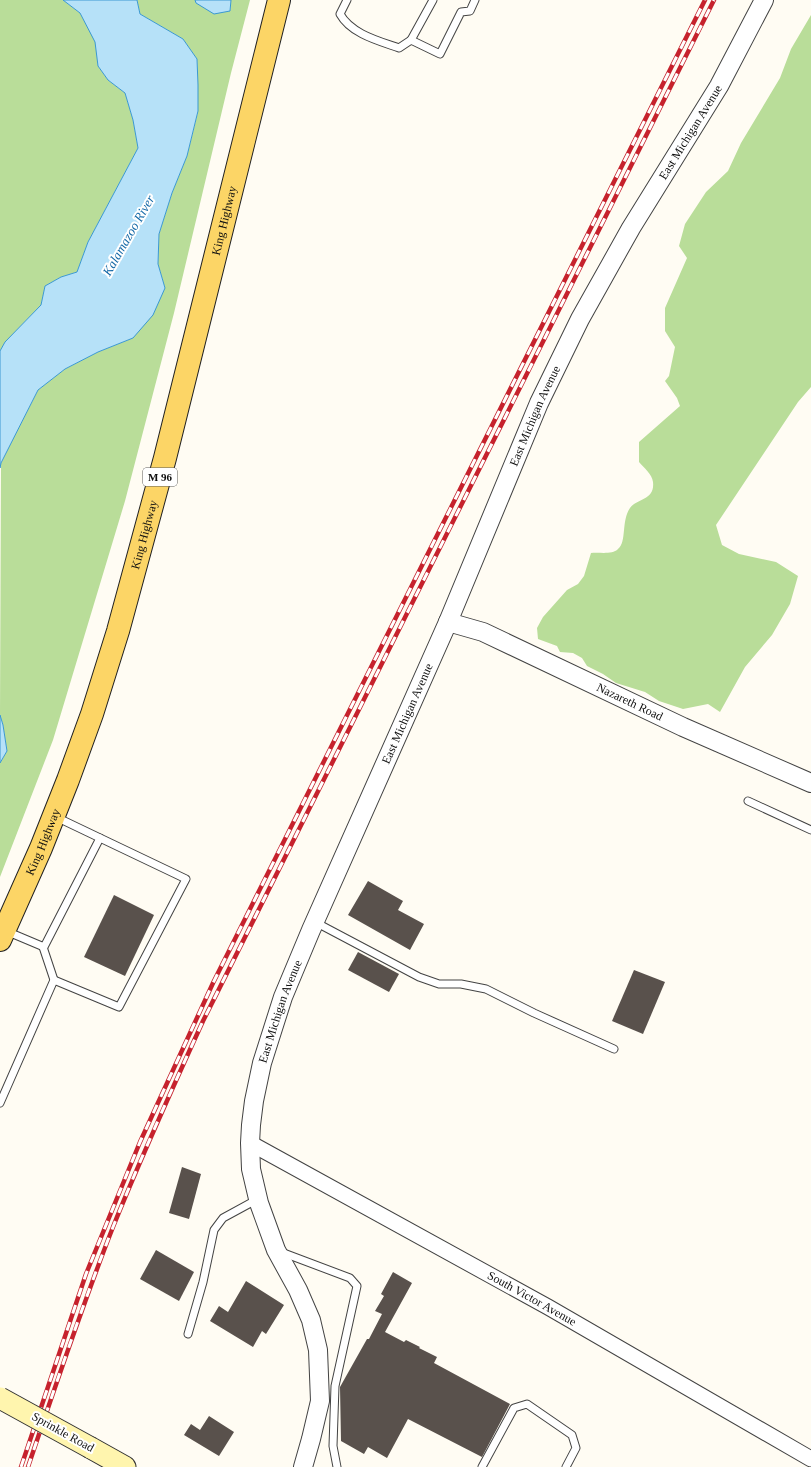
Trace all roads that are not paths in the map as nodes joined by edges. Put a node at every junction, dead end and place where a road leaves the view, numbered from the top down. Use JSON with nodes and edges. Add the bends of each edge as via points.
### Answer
{"nodes":[{"id":1,"x":279,"y":0,"type":"edge"},
{"id":2,"x":346,"y":0,"type":"edge"},
{"id":3,"x":433,"y":0,"type":"edge"},
{"id":4,"x":475,"y":0,"type":"edge"},
{"id":5,"x":764,"y":0,"type":"edge"},
{"id":6,"x":412,"y":40,"type":"junction"},
{"id":7,"x":448,"y":622,"type":"junction"},
{"id":8,"x":811,"y":783,"type":"edge"},
{"id":9,"x":748,"y":802,"type":"dead end"},
{"id":10,"x":54,"y":816,"type":"junction"},
{"id":11,"x":811,"y":830,"type":"edge"},
{"id":12,"x":100,"y":838,"type":"junction"},
{"id":13,"x":315,"y":922,"type":"junction"},
{"id":14,"x":2,"y":935,"type":"edge"},
{"id":15,"x":43,"y":947,"type":"junction"},
{"id":16,"x":54,"y":980,"type":"junction"},
{"id":17,"x":614,"y":1049,"type":"dead end"},
{"id":18,"x":0,"y":1103,"type":"edge"},
{"id":19,"x":250,"y":1143,"type":"junction"},
{"id":20,"x":258,"y":1199,"type":"junction"},
{"id":21,"x":277,"y":1251,"type":"junction"},
{"id":22,"x":188,"y":1334,"type":"dead end"},
{"id":23,"x":0,"y":1398,"type":"edge"},
{"id":24,"x":811,"y":1459,"type":"edge"},
{"id":25,"x":125,"y":1467,"type":"edge"},
{"id":26,"x":303,"y":1467,"type":"edge"},
{"id":27,"x":337,"y":1467,"type":"edge"},
{"id":28,"x":482,"y":1467,"type":"edge"},
{"id":29,"x":566,"y":1467,"type":"edge"}],
"edges":[{"from":1,"to":10,"type":"main road","name":"King Highway","number":"M 96","via":[[165,458],[118,631],[92,714]]},
{"from":2,"to":6,"type":"lane","via":[[340,14],[345,22],[366,36],[399,48]]},
{"from":3,"to":6,"type":"lane"},
{"from":4,"to":6,"type":"lane","via":[[470,11],[461,12],[440,54]]},
{"from":5,"to":7,"type":"street","name":"East Michigan Avenue","via":[[719,86],[639,215],[577,326],[539,403]]},
{"from":7,"to":8,"type":"street","name":"Nazareth Road","via":[[483,632],[683,727]]},
{"from":7,"to":13,"type":"street","name":"East Michigan Avenue"},
{"from":9,"to":11,"type":"lane"},
{"from":10,"to":12,"type":"lane"},
{"from":10,"to":14,"type":"main road","name":"King Highway","number":"M 96"},
{"from":12,"to":15,"type":"lane"},
{"from":12,"to":16,"type":"lane","via":[[186,879],[119,1007]]},
{"from":13,"to":17,"type":"lane","via":[[419,977],[439,984],[461,984],[486,990]]},
{"from":13,"to":19,"type":"street","name":"East Michigan Avenue","via":[[283,997],[262,1063],[254,1101]]},
{"from":14,"to":15,"type":"lane"},
{"from":15,"to":16,"type":"lane"},
{"from":16,"to":18,"type":"lane"},
{"from":19,"to":20,"type":"street","name":"East Michigan Avenue","via":[[251,1169]]},
{"from":19,"to":24,"type":"street","name":"South Victor Avenue","via":[[541,1303]]},
{"from":20,"to":21,"type":"street","name":"East Michigan Avenue"},
{"from":20,"to":22,"type":"lane","via":[[223,1218],[214,1230],[205,1277]]},
{"from":21,"to":26,"type":"street","name":"East Michigan Avenue","via":[[312,1320],[318,1350],[320,1401]]},
{"from":21,"to":27,"type":"lane","via":[[350,1278],[357,1286],[335,1386],[333,1446]]},
{"from":23,"to":25,"type":"main road","name":"Sprinkle Road","bridge":true},
{"from":28,"to":29,"type":"lane","via":[[514,1408],[527,1404],[572,1435],[576,1448]]}]}
